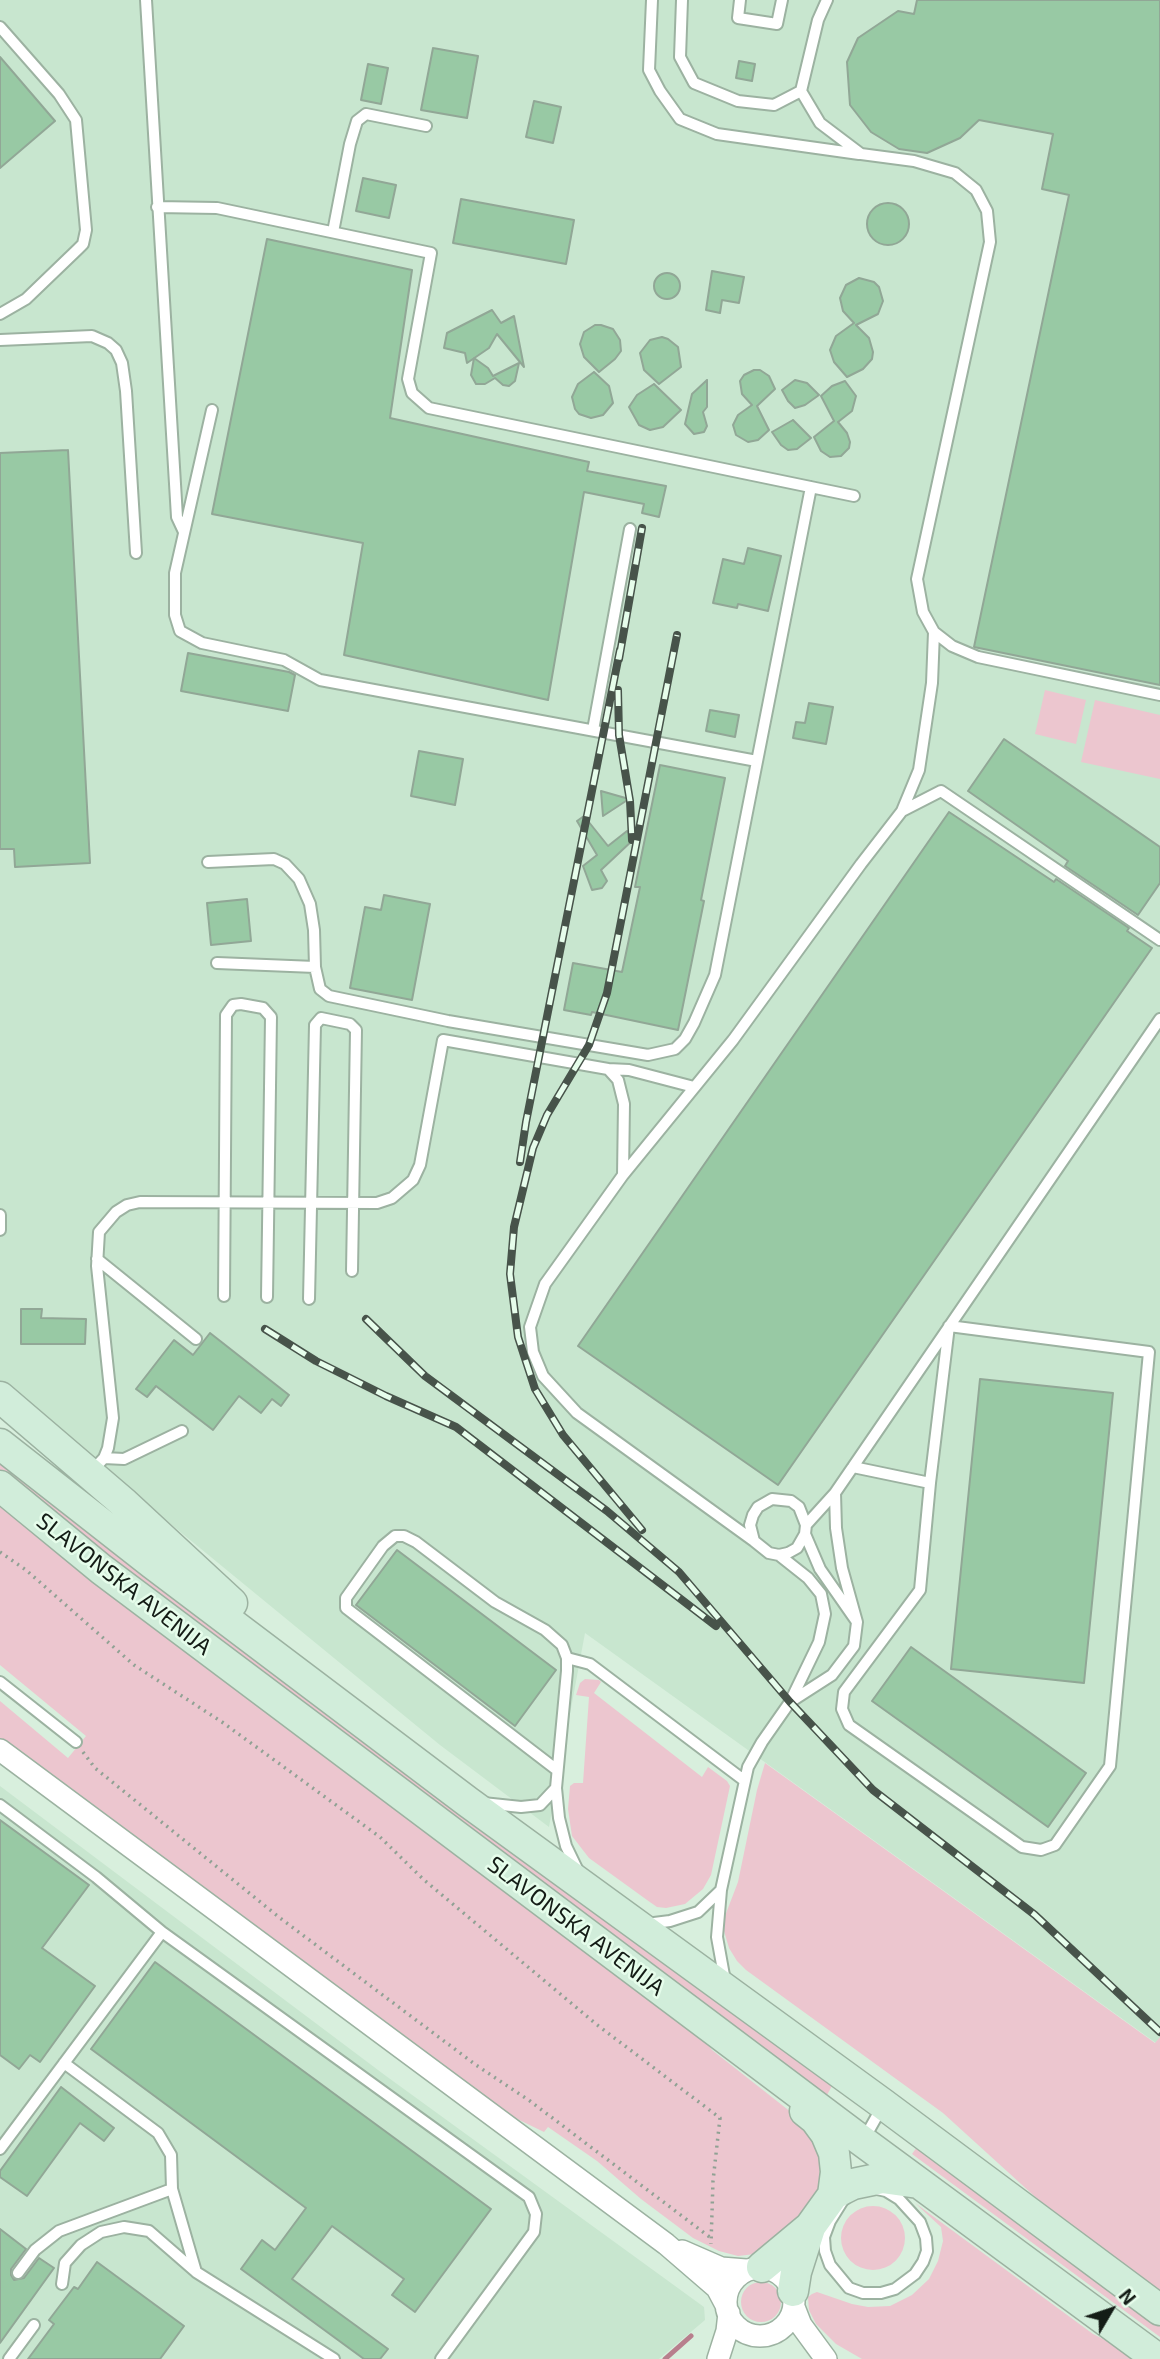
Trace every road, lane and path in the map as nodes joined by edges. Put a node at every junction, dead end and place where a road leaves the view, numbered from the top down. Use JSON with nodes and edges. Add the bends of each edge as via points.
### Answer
{"nodes":[{"id":1,"x":146,"y":0,"type":"edge"},
{"id":2,"x":652,"y":0,"type":"edge"},
{"id":3,"x":682,"y":0,"type":"edge"},
{"id":4,"x":740,"y":0,"type":"edge"},
{"id":5,"x":782,"y":0,"type":"edge"},
{"id":6,"x":827,"y":0,"type":"edge"},
{"id":7,"x":0,"y":27,"type":"edge"},
{"id":8,"x":801,"y":91,"type":"junction"},
{"id":9,"x":426,"y":126,"type":"dead end"},
{"id":10,"x":861,"y":154,"type":"junction"},
{"id":11,"x":157,"y":207,"type":"junction"},
{"id":12,"x":333,"y":232,"type":"junction"},
{"id":13,"x":0,"y":314,"type":"edge"},
{"id":14,"x":0,"y":340,"type":"edge"},
{"id":15,"x":212,"y":410,"type":"dead end"},
{"id":16,"x":811,"y":487,"type":"junction"},
{"id":17,"x":854,"y":496,"type":"dead end"},
{"id":18,"x":630,"y":529,"type":"dead end"},
{"id":19,"x":184,"y":531,"type":"junction"},
{"id":20,"x":136,"y":553,"type":"dead end"},
{"id":21,"x":934,"y":632,"type":"junction"},
{"id":22,"x":1160,"y":695,"type":"edge"},
{"id":23,"x":593,"y":730,"type":"junction"},
{"id":24,"x":757,"y":761,"type":"junction"},
{"id":25,"x":902,"y":811,"type":"junction"},
{"id":26,"x":208,"y":862,"type":"dead end"},
{"id":27,"x":1160,"y":940,"type":"edge"},
{"id":28,"x":217,"y":963,"type":"dead end"},
{"id":29,"x":315,"y":967,"type":"junction"},
{"id":30,"x":1160,"y":1019,"type":"edge"},
{"id":31,"x":608,"y":1069,"type":"junction"},
{"id":32,"x":694,"y":1087,"type":"junction"},
{"id":33,"x":623,"y":1175,"type":"junction"},
{"id":34,"x":224,"y":1202,"type":"junction"},
{"id":35,"x":267,"y":1202,"type":"junction"},
{"id":36,"x":311,"y":1203,"type":"junction"},
{"id":37,"x":353,"y":1203,"type":"junction"},
{"id":38,"x":0,"y":1215,"type":"edge"},
{"id":39,"x":0,"y":1230,"type":"edge"},
{"id":40,"x":97,"y":1258,"type":"junction"},
{"id":41,"x":352,"y":1271,"type":"dead end"},
{"id":42,"x":224,"y":1297,"type":"dead end"},
{"id":43,"x":267,"y":1297,"type":"dead end"},
{"id":44,"x":309,"y":1299,"type":"dead end"},
{"id":45,"x":949,"y":1326,"type":"junction"},
{"id":46,"x":196,"y":1339,"type":"dead end"},
{"id":47,"x":0,"y":1397,"type":"edge"},
{"id":48,"x":182,"y":1430,"type":"dead end"},
{"id":49,"x":0,"y":1444,"type":"edge"},
{"id":50,"x":96,"y":1466,"type":"junction"},
{"id":51,"x":853,"y":1467,"type":"junction"},
{"id":52,"x":930,"y":1483,"type":"junction"},
{"id":53,"x":0,"y":1486,"type":"edge"},
{"id":54,"x":835,"y":1493,"type":"junction"},
{"id":55,"x":806,"y":1529,"type":"junction"},
{"id":56,"x":754,"y":1541,"type":"junction"},
{"id":57,"x":0,"y":1552,"type":"edge"},
{"id":58,"x":779,"y":1555,"type":"junction"},
{"id":59,"x":856,"y":1622,"type":"junction"},
{"id":60,"x":567,"y":1658,"type":"junction"},
{"id":61,"x":0,"y":1682,"type":"edge"},
{"id":62,"x":326,"y":1696,"type":"junction"},
{"id":63,"x":790,"y":1702,"type":"junction"},
{"id":64,"x":76,"y":1742,"type":"joint"},
{"id":65,"x":0,"y":1749,"type":"edge"},
{"id":66,"x":557,"y":1770,"type":"junction"},
{"id":67,"x":745,"y":1781,"type":"junction"},
{"id":68,"x":556,"y":1788,"type":"junction"},
{"id":69,"x":468,"y":1802,"type":"junction"},
{"id":70,"x":0,"y":1805,"type":"edge"},
{"id":71,"x":586,"y":1888,"type":"junction"},
{"id":72,"x":721,"y":1890,"type":"junction"},
{"id":73,"x":637,"y":1925,"type":"junction"},
{"id":74,"x":162,"y":1933,"type":"junction"},
{"id":75,"x":727,"y":1990,"type":"junction"},
{"id":76,"x":64,"y":2063,"type":"junction"},
{"id":77,"x":774,"y":2075,"type":"junction"},
{"id":78,"x":883,"y":2104,"type":"junction"},
{"id":79,"x":862,"y":2141,"type":"junction"},
{"id":80,"x":0,"y":2150,"type":"edge"},
{"id":81,"x":918,"y":2183,"type":"junction"},
{"id":82,"x":172,"y":2189,"type":"junction"},
{"id":83,"x":843,"y":2190,"type":"junction"},
{"id":84,"x":810,"y":2227,"type":"junction"},
{"id":85,"x":711,"y":2238,"type":"junction"},
{"id":86,"x":666,"y":2244,"type":"junction"},
{"id":87,"x":711,"y":2253,"type":"dead end"},
{"id":88,"x":754,"y":2269,"type":"junction"},
{"id":89,"x":196,"y":2272,"type":"junction"},
{"id":90,"x":18,"y":2273,"type":"dead end"},
{"id":91,"x":62,"y":2284,"type":"dead end"},
{"id":92,"x":793,"y":2299,"type":"junction"},
{"id":93,"x":727,"y":2309,"type":"junction"},
{"id":94,"x":1160,"y":2310,"type":"edge"},
{"id":95,"x":34,"y":2325,"type":"dead end"},
{"id":96,"x":767,"y":2335,"type":"junction"},
{"id":97,"x":329,"y":2357,"type":"edge"},
{"id":98,"x":9,"y":2359,"type":"edge"},
{"id":99,"x":441,"y":2359,"type":"edge"},
{"id":100,"x":718,"y":2359,"type":"edge"},
{"id":101,"x":729,"y":2359,"type":"edge"},
{"id":102,"x":819,"y":2359,"type":"edge"},
{"id":103,"x":826,"y":2359,"type":"edge"},
{"id":104,"x":1158,"y":2359,"type":"edge"}],
"edges":[{"from":1,"to":11,"type":"lane"},
{"from":2,"to":10,"type":"lane","via":[[649,70],[680,119],[717,134]]},
{"from":3,"to":8,"type":"lane","via":[[680,57],[694,83],[738,102],[774,105]]},
{"from":4,"to":5,"type":"lane","via":[[738,18],[777,24]]},
{"from":6,"to":8,"type":"lane"},
{"from":7,"to":13,"type":"lane","via":[[76,120],[86,230],[78,249],[26,299]]},
{"from":8,"to":10,"type":"lane","via":[[820,123]]},
{"from":9,"to":12,"type":"lane","via":[[366,114],[357,121]]},
{"from":10,"to":21,"type":"lane","via":[[914,161],[955,173],[976,190],[987,211],[990,242],[917,579],[923,612]]},
{"from":11,"to":12,"type":"lane","via":[[217,208]]},
{"from":11,"to":19,"type":"lane","via":[[177,517]]},
{"from":12,"to":16,"type":"lane","via":[[431,253],[408,379],[412,393],[429,408]]},
{"from":14,"to":20,"type":"lane","via":[[92,336],[116,350],[127,391]]},
{"from":15,"to":19,"type":"lane"},
{"from":16,"to":17,"type":"lane"},
{"from":16,"to":24,"type":"lane"},
{"from":18,"to":23,"type":"lane"},
{"from":19,"to":23,"type":"lane","via":[[175,573],[175,615],[180,632],[202,643],[284,660],[320,680]]},
{"from":21,"to":22,"type":"lane","via":[[951,646],[978,657]]},
{"from":21,"to":25,"type":"lane","via":[[919,771]]},
{"from":23,"to":24,"type":"lane"},
{"from":24,"to":29,"type":"lane","via":[[715,975],[694,1023],[675,1049],[648,1055],[329,996],[320,989]]},
{"from":25,"to":27,"type":"lane","via":[[941,791]]},
{"from":25,"to":32,"type":"lane"},
{"from":26,"to":29,"type":"lane","via":[[274,859],[285,864],[299,879],[310,904]]},
{"from":28,"to":29,"type":"lane"},
{"from":30,"to":45,"type":"lane"},
{"from":31,"to":32,"type":"lane"},
{"from":31,"to":33,"type":"lane","via":[[618,1080],[624,1104]]},
{"from":31,"to":37,"type":"lane","via":[[443,1040],[422,1156],[413,1180],[392,1198]]},
{"from":32,"to":33,"type":"lane"},
{"from":33,"to":56,"type":"lane","via":[[545,1284],[530,1327],[533,1352],[543,1376],[577,1413]]},
{"from":34,"to":35,"type":"lane"},
{"from":34,"to":35,"type":"lane","via":[[226,1015],[241,1004],[263,1008],[271,1017]]},
{"from":34,"to":40,"type":"lane","via":[[127,1205],[99,1232]]},
{"from":34,"to":42,"type":"lane"},
{"from":35,"to":36,"type":"lane"},
{"from":35,"to":43,"type":"lane"},
{"from":36,"to":37,"type":"lane"},
{"from":36,"to":37,"type":"lane","via":[[315,1025],[321,1018],[350,1024],[356,1030]]},
{"from":36,"to":44,"type":"lane"},
{"from":37,"to":41,"type":"lane"},
{"from":38,"to":39,"type":"lane"},
{"from":40,"to":46,"type":"lane"},
{"from":40,"to":50,"type":"lane","via":[[113,1418],[108,1448]]},
{"from":45,"to":51,"type":"lane"},
{"from":45,"to":52,"type":"lane"},
{"from":45,"to":52,"type":"lane","via":[[1149,1352],[1110,1766],[1055,1845],[1041,1850],[1022,1847],[1000,1832],[849,1725],[842,1709],[844,1692],[920,1590]]},
{"from":47,"to":50,"type":"main road"},
{"from":48,"to":50,"type":"lane","via":[[124,1459]]},
{"from":49,"to":62,"type":"main road","name":"SLAVONSKA AVENIJA"},
{"from":50,"to":62,"type":"main road","via":[[153,1529],[247,1617],[284,1645]]},
{"from":51,"to":52,"type":"lane"},
{"from":51,"to":54,"type":"lane"},
{"from":53,"to":77,"type":"main road","name":"SLAVONSKA AVENIJA","via":[[101,1569]]},
{"from":54,"to":55,"type":"lane"},
{"from":54,"to":59,"type":"lane","via":[[842,1568]]},
{"from":55,"to":56,"type":"lane","via":[[799,1507],[772,1499],[752,1515]]},
{"from":55,"to":58,"type":"lane","via":[[797,1548]]},
{"from":55,"to":59,"type":"lane","via":[[820,1569]]},
{"from":56,"to":58,"type":"lane"},
{"from":57,"to":85,"type":"path","via":[[134,1665],[222,1722],[380,1837],[423,1879],[596,2024],[720,2118]]},
{"from":58,"to":63,"type":"lane","via":[[821,1594],[825,1614],[819,1643]]},
{"from":59,"to":63,"type":"lane","via":[[854,1646],[832,1675]]},
{"from":60,"to":66,"type":"lane"},
{"from":60,"to":66,"type":"lane","via":[[562,1645],[545,1630],[495,1602],[404,1536],[395,1536],[383,1546],[346,1598],[346,1608]]},
{"from":60,"to":67,"type":"lane","via":[[590,1664]]},
{"from":61,"to":64,"type":"lane"},
{"from":62,"to":69,"type":"main road","name":"SLAVONSKA AVENIJA"},
{"from":63,"to":67,"type":"lane","via":[[762,1742]]},
{"from":64,"to":85,"type":"path","via":[[95,1768],[280,1918]]},
{"from":65,"to":86,"type":"street"},
{"from":66,"to":68,"type":"lane"},
{"from":67,"to":72,"type":"lane"},
{"from":68,"to":69,"type":"lane","via":[[540,1805],[521,1808]]},
{"from":68,"to":71,"type":"lane","via":[[566,1846]]},
{"from":69,"to":71,"type":"main road","name":"SLAVONSKA AVENIJA"},
{"from":70,"to":74,"type":"lane"},
{"from":71,"to":73,"type":"main road","name":"SLAVONSKA AVENIJA"},
{"from":72,"to":73,"type":"lane","via":[[698,1912]]},
{"from":72,"to":75,"type":"lane","via":[[717,1937]]},
{"from":73,"to":75,"type":"main road","name":"SLAVONSKA AVENIJA"},
{"from":74,"to":76,"type":"lane"},
{"from":74,"to":99,"type":"lane","via":[[529,2197],[536,2214],[534,2232]]},
{"from":75,"to":78,"type":"main road","name":"SLAVONSKA AVENIJA"},
{"from":76,"to":80,"type":"lane"},
{"from":76,"to":82,"type":"lane","via":[[158,2133],[171,2155]]},
{"from":77,"to":79,"type":"main road","name":"SLAVONSKA AVENIJA"},
{"from":77,"to":83,"type":"main road","via":[[826,2134]]},
{"from":78,"to":79,"type":"lane"},
{"from":78,"to":94,"type":"main road","name":"SLAVONSKA AVENIJA"},
{"from":79,"to":81,"type":"main road","name":"SLAVONSKA AVENIJA"},
{"from":81,"to":83,"type":"main road","via":[[882,2178]]},
{"from":81,"to":104,"type":"main road","name":"SLAVONSKA AVENIJA"},
{"from":82,"to":89,"type":"lane"},
{"from":82,"to":90,"type":"lane","via":[[59,2231],[35,2250]]},
{"from":83,"to":83,"type":"lane","via":[[886,2191],[920,2221],[927,2251],[923,2262],[895,2289],[863,2293],[849,2288],[830,2264],[824,2237]]},
{"from":83,"to":84,"type":"main road"},
{"from":84,"to":88,"type":"main road"},
{"from":84,"to":92,"type":"main road"},
{"from":85,"to":87,"type":"path"},
{"from":86,"to":88,"type":"street","via":[[721,2268]]},
{"from":86,"to":93,"type":"street","via":[[716,2288]]},
{"from":88,"to":92,"type":"street","via":[[781,2275]]},
{"from":88,"to":93,"type":"street","via":[[732,2282]]},
{"from":89,"to":91,"type":"lane","via":[[149,2231],[124,2227],[101,2232],[81,2245],[65,2263]]},
{"from":89,"to":97,"type":"lane"},
{"from":92,"to":96,"type":"street","via":[[787,2323]]},
{"from":92,"to":103,"type":"street","via":[[801,2325]]},
{"from":93,"to":96,"type":"street","via":[[739,2328]]},
{"from":93,"to":100,"type":"street","via":[[727,2331]]},
{"from":95,"to":98,"type":"lane"},
{"from":96,"to":101,"type":"street","via":[[744,2345]]},
{"from":96,"to":102,"type":"street"}]}
